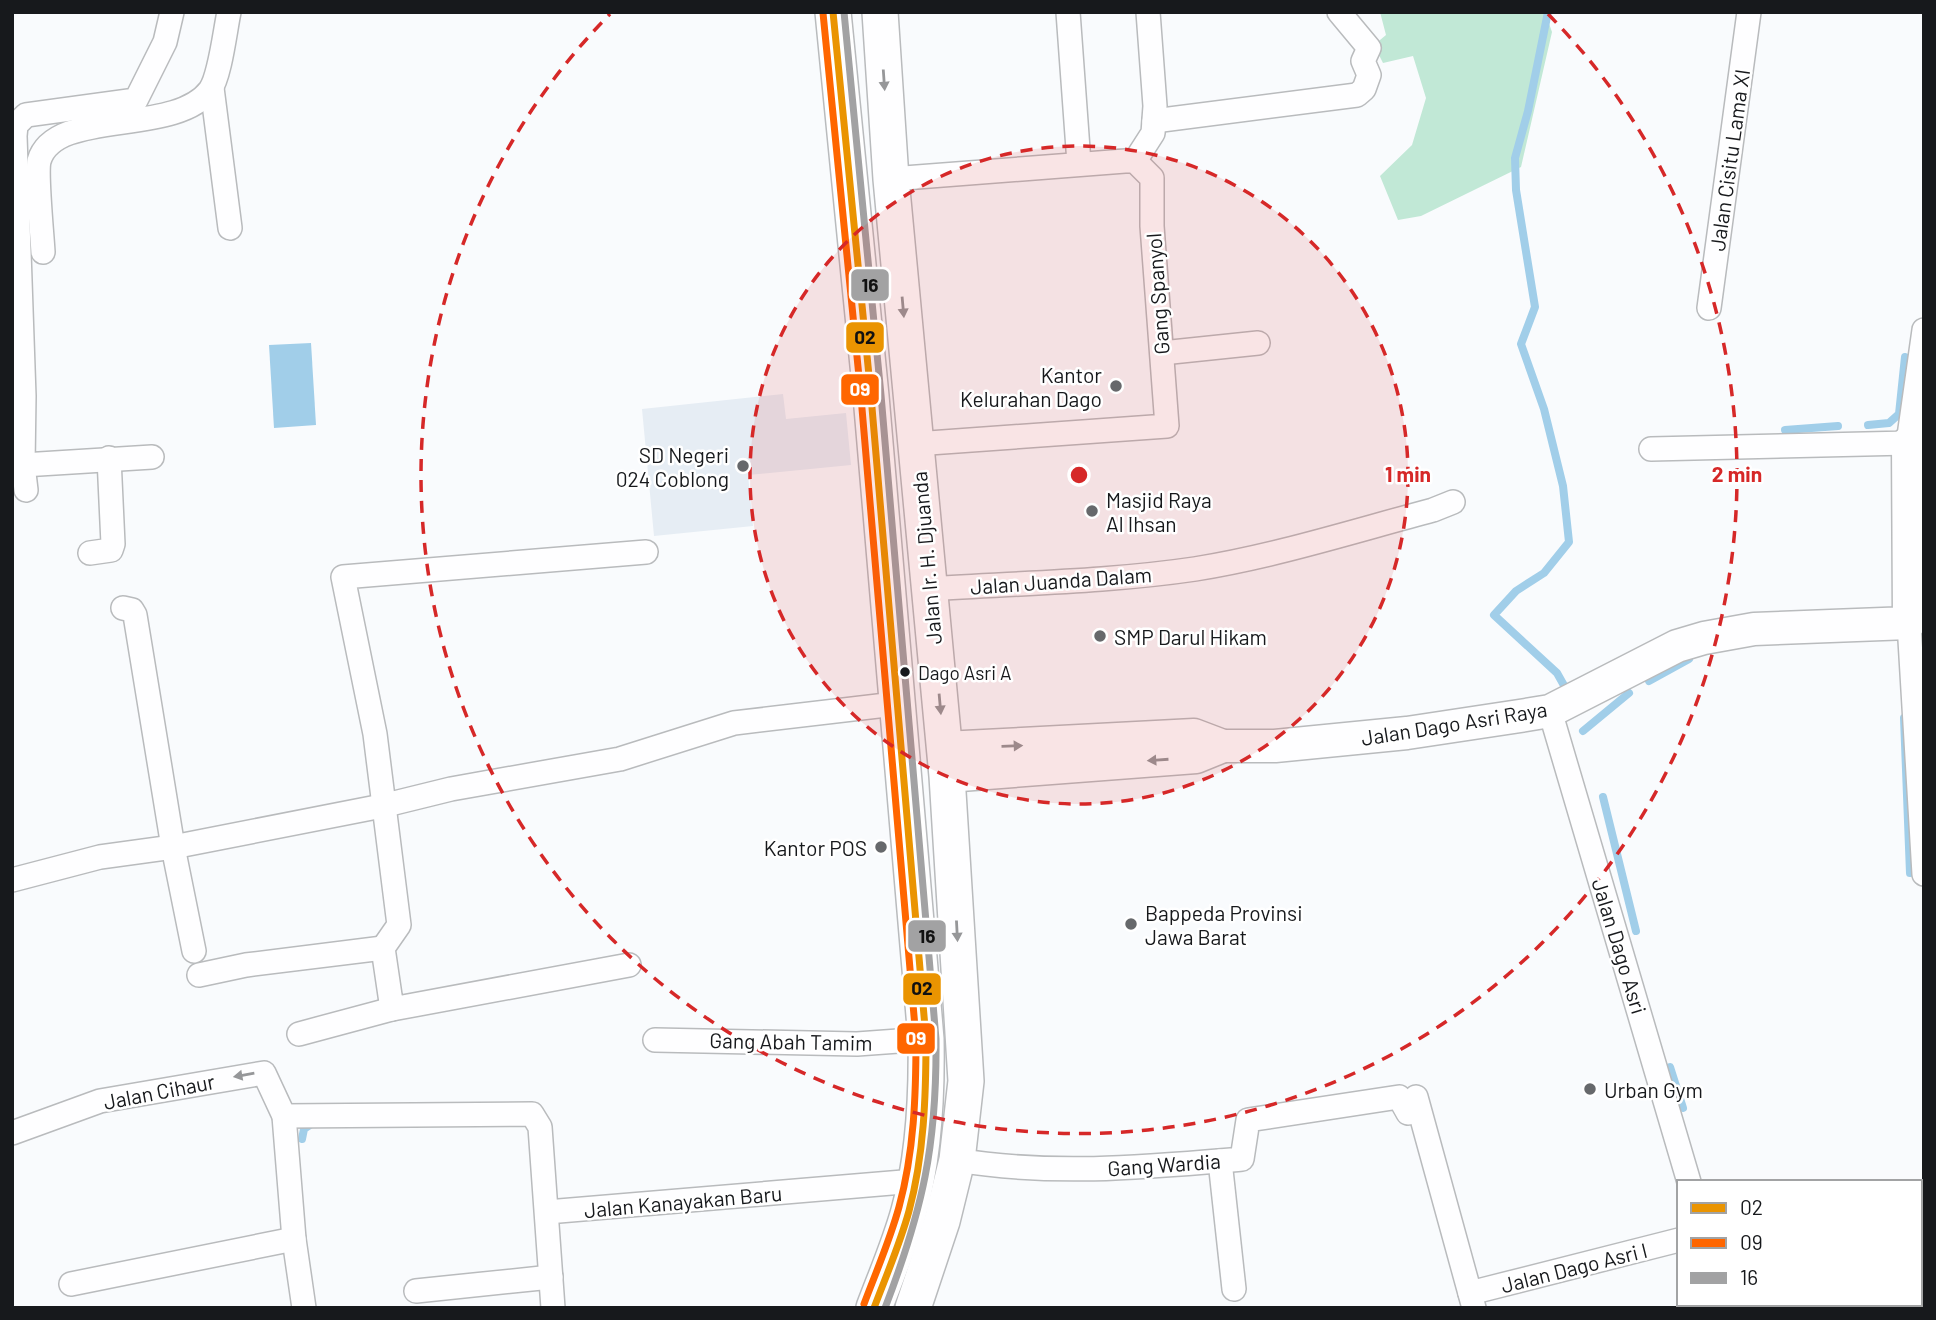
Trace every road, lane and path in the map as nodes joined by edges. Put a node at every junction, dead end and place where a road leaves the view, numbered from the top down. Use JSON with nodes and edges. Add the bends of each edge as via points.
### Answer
{"nodes":[{"id":1,"x":172,"y":12,"type":"edge"},
{"id":2,"x":229,"y":12,"type":"edge"},
{"id":3,"x":833,"y":12,"type":"edge"},
{"id":4,"x":880,"y":12,"type":"edge"},
{"id":5,"x":1068,"y":12,"type":"edge"},
{"id":6,"x":1148,"y":12,"type":"edge"},
{"id":7,"x":1339,"y":12,"type":"edge"},
{"id":8,"x":1749,"y":12,"type":"edge"},
{"id":9,"x":212,"y":88,"type":"junction"},
{"id":10,"x":1154,"y":121,"type":"junction"},
{"id":11,"x":14,"y":128,"type":"edge"},
{"id":12,"x":1135,"y":161,"type":"junction"},
{"id":13,"x":1079,"y":163,"type":"junction"},
{"id":14,"x":891,"y":179,"type":"junction"},
{"id":15,"x":230,"y":228,"type":"dead end"},
{"id":16,"x":43,"y":252,"type":"dead end"},
{"id":17,"x":898,"y":252,"type":"junction"},
{"id":18,"x":857,"y":255,"type":"junction"},
{"id":19,"x":1709,"y":308,"type":"dead end"},
{"id":20,"x":1924,"y":330,"type":"edge"},
{"id":21,"x":1258,"y":343,"type":"dead end"},
{"id":22,"x":1161,"y":354,"type":"junction"},
{"id":23,"x":1916,"y":443,"type":"edge"},
{"id":24,"x":915,"y":444,"type":"junction"},
{"id":25,"x":1651,"y":449,"type":"dead end"},
{"id":26,"x":152,"y":457,"type":"dead end"},
{"id":27,"x":109,"y":458,"type":"junction"},
{"id":28,"x":23,"y":465,"type":"junction"},
{"id":29,"x":26,"y":490,"type":"dead end"},
{"id":30,"x":1453,"y":502,"type":"dead end"},
{"id":31,"x":646,"y":552,"type":"dead end"},
{"id":32,"x":90,"y":553,"type":"dead end"},
{"id":33,"x":929,"y":589,"type":"junction"},
{"id":34,"x":123,"y":608,"type":"dead end"},
{"id":35,"x":1909,"y":623,"type":"junction"},
{"id":36,"x":895,"y":704,"type":"junction"},
{"id":37,"x":1550,"y":711,"type":"junction"},
{"id":38,"x":946,"y":762,"type":"junction"},
{"id":39,"x":382,"y":806,"type":"junction"},
{"id":40,"x":173,"y":847,"type":"junction"},
{"id":41,"x":1924,"y":874,"type":"edge"},
{"id":42,"x":12,"y":880,"type":"edge"},
{"id":43,"x":383,"y":947,"type":"junction"},
{"id":44,"x":194,"y":951,"type":"dead end"},
{"id":45,"x":629,"y":965,"type":"dead end"},
{"id":46,"x":199,"y":975,"type":"dead end"},
{"id":47,"x":392,"y":1009,"type":"junction"},
{"id":48,"x":299,"y":1034,"type":"dead end"},
{"id":49,"x":926,"y":1039,"type":"junction"},
{"id":50,"x":655,"y":1040,"type":"dead end"},
{"id":51,"x":927,"y":1079,"type":"junction"},
{"id":52,"x":966,"y":1081,"type":"junction"},
{"id":53,"x":284,"y":1116,"type":"junction"},
{"id":54,"x":14,"y":1128,"type":"edge"},
{"id":55,"x":957,"y":1160,"type":"junction"},
{"id":56,"x":1220,"y":1161,"type":"junction"},
{"id":57,"x":1688,"y":1180,"type":"edge"},
{"id":58,"x":915,"y":1181,"type":"junction"},
{"id":59,"x":547,"y":1212,"type":"junction"},
{"id":60,"x":294,"y":1239,"type":"junction"},
{"id":61,"x":1677,"y":1241,"type":"edge"},
{"id":62,"x":551,"y":1277,"type":"junction"},
{"id":63,"x":71,"y":1284,"type":"dead end"},
{"id":64,"x":1234,"y":1289,"type":"dead end"},
{"id":65,"x":416,"y":1292,"type":"dead end"},
{"id":66,"x":1472,"y":1300,"type":"edge"},
{"id":67,"x":304,"y":1308,"type":"edge"},
{"id":68,"x":554,"y":1308,"type":"edge"},
{"id":69,"x":874,"y":1308,"type":"edge"},
{"id":70,"x":913,"y":1308,"type":"edge"}],
"edges":[{"from":1,"to":11,"type":"street","via":[[165,42],[136,100],[26,115]]},
{"from":2,"to":9,"type":"street"},
{"from":3,"to":18,"type":"main road","name":"Jalan Ir. H. Djuanda"},
{"from":4,"to":14,"type":"main road","name":"Jalan Ir. H. Djuanda","one_way":true},
{"from":5,"to":13,"type":"street"},
{"from":6,"to":10,"type":"street"},
{"from":7,"to":10,"type":"street","via":[[1369,48],[1363,61],[1369,75],[1357,95]]},
{"from":8,"to":19,"type":"street","name":"Jalan Cisitu Lama XI"},
{"from":9,"to":15,"type":"street"},
{"from":9,"to":16,"type":"street","via":[[192,108],[74,131],[52,142],[39,161]]},
{"from":10,"to":12,"type":"street","via":[[1153,133]]},
{"from":11,"to":28,"type":"street"},
{"from":12,"to":13,"type":"street"},
{"from":12,"to":22,"type":"street","name":"Gang Spanyol","via":[[1152,178]]},
{"from":13,"to":14,"type":"street"},
{"from":14,"to":17,"type":"main road","name":"Jalan Ir. H. Djuanda"},
{"from":17,"to":18,"type":"street"},
{"from":17,"to":24,"type":"main road","name":"Jalan Ir. H. Djuanda","one_way":true},
{"from":18,"to":36,"type":"main road","name":"Jalan Ir. H. Djuanda"},
{"from":20,"to":23,"type":"street"},
{"from":21,"to":22,"type":"street"},
{"from":22,"to":24,"type":"street","name":"Gang Spanyol","via":[[1167,426]]},
{"from":23,"to":25,"type":"street"},
{"from":23,"to":35,"type":"street"},
{"from":24,"to":33,"type":"main road","name":"Jalan Ir. H. Djuanda"},
{"from":26,"to":27,"type":"street"},
{"from":27,"to":28,"type":"street"},
{"from":27,"to":32,"type":"street","via":[[113,544],[111,550]]},
{"from":28,"to":29,"type":"street"},
{"from":30,"to":33,"type":"street","name":"Jalan Juanda Dalam","via":[[1262,556],[1193,569]]},
{"from":31,"to":39,"type":"street","via":[[343,577],[366,683]]},
{"from":33,"to":38,"type":"main road","name":"Jalan Ir. H. Djuanda","one_way":true},
{"from":34,"to":40,"type":"street","via":[[135,615]]},
{"from":35,"to":37,"type":"street","name":"Jalan Dago Asri Raya","via":[[1754,629],[1704,638],[1677,646]]},
{"from":35,"to":41,"type":"street"},
{"from":36,"to":39,"type":"street","via":[[734,723],[620,759]]},
{"from":36,"to":49,"type":"main road","name":"Jalan Ir. H. Djuanda"},
{"from":37,"to":38,"type":"street","name":"Jalan Dago Asri Raya","via":[[1406,733],[1275,746],[1223,746],[1194,735]]},
{"from":37,"to":57,"type":"street","name":"Jalan Dago Asri"},
{"from":38,"to":52,"type":"main road","name":"Jalan Ir. H. Djuanda","one_way":true},
{"from":39,"to":40,"type":"street"},
{"from":39,"to":43,"type":"street","via":[[399,925]]},
{"from":40,"to":42,"type":"street","via":[[100,857]]},
{"from":40,"to":44,"type":"street"},
{"from":43,"to":46,"type":"street"},
{"from":43,"to":47,"type":"street"},
{"from":45,"to":47,"type":"street"},
{"from":47,"to":48,"type":"street"},
{"from":49,"to":50,"type":"street","name":"Gang Abah Tamim","via":[[857,1044]]},
{"from":49,"to":51,"type":"main road","name":"Jalan Ir. H. Djuanda"},
{"from":51,"to":52,"type":"main road"},
{"from":51,"to":58,"type":"main road","name":"Jalan Ir. H. Djuanda"},
{"from":52,"to":55,"type":"main road","name":"Jalan Ir. H. Djuanda"},
{"from":53,"to":54,"type":"street","name":"Jalan Cihaur","one_way":true,"via":[[261,1072],[100,1101]]},
{"from":53,"to":59,"type":"street","via":[[532,1114],[540,1127]]},
{"from":53,"to":60,"type":"street"},
{"from":55,"to":56,"type":"street","name":"Gang Wardia","via":[[1008,1168],[1104,1169]]},
{"from":55,"to":70,"type":"main road","name":"Jalan Ir. H. Djuanda"},
{"from":56,"to":64,"type":"street"},
{"from":56,"to":66,"type":"street","name":"Gang Wardia","via":[[1244,1156],[1248,1120],[1399,1097],[1412,1105]]},
{"from":58,"to":59,"type":"street","name":"Jalan Kanayakan Baru"},
{"from":58,"to":69,"type":"main road","name":"Jalan Ir. H. Djuanda","via":[[909,1212]]},
{"from":59,"to":62,"type":"street"},
{"from":60,"to":63,"type":"street"},
{"from":60,"to":67,"type":"street"},
{"from":61,"to":66,"type":"street","name":"Jalan Dago Asri I"},
{"from":62,"to":65,"type":"street"},
{"from":62,"to":68,"type":"street"}]}
